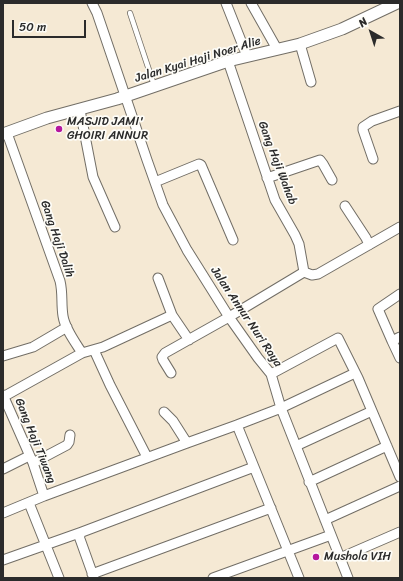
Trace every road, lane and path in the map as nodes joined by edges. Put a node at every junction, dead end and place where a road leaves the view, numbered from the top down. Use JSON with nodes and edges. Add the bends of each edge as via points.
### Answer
{"nodes":[{"id":1,"x":92,"y":3,"type":"edge"},
{"id":2,"x":226,"y":3,"type":"edge"},
{"id":3,"x":251,"y":3,"type":"edge"},
{"id":4,"x":396,"y":3,"type":"edge"},
{"id":5,"x":130,"y":13,"type":"dead end"},
{"id":6,"x":300,"y":44,"type":"junction"},
{"id":7,"x":277,"y":49,"type":"junction"},
{"id":8,"x":247,"y":56,"type":"junction"},
{"id":9,"x":228,"y":61,"type":"junction"},
{"id":10,"x":311,"y":82,"type":"dead end"},
{"id":11,"x":154,"y":87,"type":"junction"},
{"id":12,"x":126,"y":96,"type":"junction"},
{"id":13,"x":80,"y":110,"type":"junction"},
{"id":14,"x":400,"y":111,"type":"edge"},
{"id":15,"x":5,"y":133,"type":"edge"},
{"id":16,"x":373,"y":160,"type":"dead end"},
{"id":17,"x":267,"y":178,"type":"junction"},
{"id":18,"x":332,"y":180,"type":"dead end"},
{"id":19,"x":155,"y":182,"type":"junction"},
{"id":20,"x":345,"y":206,"type":"dead end"},
{"id":21,"x":115,"y":227,"type":"dead end"},
{"id":22,"x":400,"y":227,"type":"edge"},
{"id":23,"x":233,"y":240,"type":"dead end"},
{"id":24,"x":369,"y":245,"type":"junction"},
{"id":25,"x":304,"y":272,"type":"junction"},
{"id":26,"x":158,"y":278,"type":"dead end"},
{"id":27,"x":400,"y":294,"type":"edge"},
{"id":28,"x":172,"y":315,"type":"junction"},
{"id":29,"x":229,"y":317,"type":"junction"},
{"id":30,"x":67,"y":327,"type":"junction"},
{"id":31,"x":396,"y":339,"type":"edge"},
{"id":32,"x":189,"y":340,"type":"junction"},
{"id":33,"x":94,"y":350,"type":"junction"},
{"id":34,"x":82,"y":353,"type":"junction"},
{"id":35,"x":3,"y":356,"type":"edge"},
{"id":36,"x":400,"y":358,"type":"edge"},
{"id":37,"x":171,"y":373,"type":"dead end"},
{"id":38,"x":355,"y":373,"type":"junction"},
{"id":39,"x":271,"y":374,"type":"junction"},
{"id":40,"x":3,"y":396,"type":"edge"},
{"id":41,"x":281,"y":408,"type":"junction"},
{"id":42,"x":164,"y":412,"type":"dead end"},
{"id":43,"x":372,"y":412,"type":"junction"},
{"id":44,"x":237,"y":426,"type":"junction"},
{"id":45,"x":70,"y":435,"type":"dead end"},
{"id":46,"x":187,"y":442,"type":"junction"},
{"id":47,"x":296,"y":446,"type":"junction"},
{"id":48,"x":387,"y":446,"type":"junction"},
{"id":49,"x":147,"y":457,"type":"junction"},
{"id":50,"x":31,"y":460,"type":"junction"},
{"id":51,"x":254,"y":467,"type":"junction"},
{"id":52,"x":3,"y":469,"type":"edge"},
{"id":53,"x":400,"y":477,"type":"edge"},
{"id":54,"x":309,"y":482,"type":"junction"},
{"id":55,"x":400,"y":486,"type":"edge"},
{"id":56,"x":44,"y":496,"type":"junction"},
{"id":57,"x":29,"y":502,"type":"junction"},
{"id":58,"x":271,"y":508,"type":"junction"},
{"id":59,"x":3,"y":513,"type":"edge"},
{"id":60,"x":325,"y":520,"type":"junction"},
{"id":61,"x":82,"y":532,"type":"junction"},
{"id":62,"x":400,"y":532,"type":"edge"},
{"id":63,"x":331,"y":535,"type":"junction"},
{"id":64,"x":46,"y":544,"type":"junction"},
{"id":65,"x":288,"y":550,"type":"junction"},
{"id":66,"x":340,"y":558,"type":"junction"},
{"id":67,"x":3,"y":560,"type":"edge"},
{"id":68,"x":93,"y":576,"type":"edge"},
{"id":69,"x":59,"y":578,"type":"edge"},
{"id":70,"x":213,"y":578,"type":"edge"},
{"id":71,"x":299,"y":578,"type":"edge"},
{"id":72,"x":348,"y":578,"type":"edge"}],
"edges":[{"from":1,"to":12,"type":"street","name":"Jalan Annur Nuri Raya"},
{"from":2,"to":8,"type":"street"},
{"from":3,"to":7,"type":"street"},
{"from":4,"to":6,"type":"street","name":"Jalan Kyai Haji Noer Alie","via":[[342,29]]},
{"from":5,"to":11,"type":"lane"},
{"from":6,"to":7,"type":"street","name":"Jalan Kyai Haji Noer Alie"},
{"from":6,"to":10,"type":"street"},
{"from":7,"to":8,"type":"street","name":"Jalan Kyai Haji Noer Alie"},
{"from":8,"to":9,"type":"street","name":"Jalan Kyai Haji Noer Alie"},
{"from":9,"to":11,"type":"street","name":"Jalan Kyai Haji Noer Alie"},
{"from":9,"to":17,"type":"street","name":"Gang Haji Wahab"},
{"from":11,"to":12,"type":"street","name":"Jalan Kyai Haji Noer Alie"},
{"from":12,"to":13,"type":"street","name":"Jalan Kyai Haji Noer Alie"},
{"from":12,"to":19,"type":"street","name":"Jalan Annur Nuri Raya"},
{"from":13,"to":15,"type":"street","name":"Jalan Kyai Haji Noer Alie","via":[[47,118]]},
{"from":13,"to":21,"type":"street","via":[[93,177]]},
{"from":14,"to":16,"type":"street","via":[[363,127]]},
{"from":15,"to":30,"type":"street","name":"Gang Haji Dalih","via":[[60,281],[63,317]]},
{"from":17,"to":18,"type":"street","via":[[320,160]]},
{"from":17,"to":25,"type":"street","name":"Gang Haji Wahab","via":[[275,200],[299,244]]},
{"from":19,"to":23,"type":"street","via":[[201,164]]},
{"from":19,"to":29,"type":"street","name":"Jalan Annur Nuri Raya","via":[[187,250]]},
{"from":20,"to":24,"type":"street"},
{"from":22,"to":24,"type":"street"},
{"from":24,"to":25,"type":"street","via":[[314,276]]},
{"from":25,"to":29,"type":"street"},
{"from":26,"to":28,"type":"street"},
{"from":27,"to":31,"type":"street","via":[[378,309]]},
{"from":28,"to":32,"type":"street"},
{"from":28,"to":33,"type":"street"},
{"from":29,"to":32,"type":"street"},
{"from":29,"to":39,"type":"street","name":"Jalan Annur Nuri Raya"},
{"from":30,"to":34,"type":"street","name":"Gang Haji Dalih"},
{"from":30,"to":35,"type":"street","via":[[32,346]]},
{"from":31,"to":36,"type":"street"},
{"from":32,"to":37,"type":"street","via":[[162,357]]},
{"from":33,"to":34,"type":"street"},
{"from":33,"to":49,"type":"street"},
{"from":34,"to":40,"type":"street"},
{"from":38,"to":39,"type":"street","via":[[337,338]]},
{"from":38,"to":41,"type":"street"},
{"from":38,"to":43,"type":"street"},
{"from":39,"to":41,"type":"street","name":"Jalan Annur Nuri Raya"},
{"from":40,"to":50,"type":"street","name":"Gang Haji Tiwang"},
{"from":41,"to":44,"type":"street"},
{"from":41,"to":47,"type":"street","name":"Jalan Annur Nuri Raya"},
{"from":42,"to":46,"type":"street"},
{"from":43,"to":47,"type":"street"},
{"from":43,"to":48,"type":"street"},
{"from":44,"to":46,"type":"street"},
{"from":44,"to":51,"type":"street"},
{"from":45,"to":50,"type":"street","via":[[67,445]]},
{"from":46,"to":49,"type":"street"},
{"from":47,"to":54,"type":"street","name":"Jalan Annur Nuri Raya"},
{"from":48,"to":53,"type":"street"},
{"from":48,"to":54,"type":"street"},
{"from":49,"to":56,"type":"street"},
{"from":50,"to":52,"type":"street"},
{"from":50,"to":56,"type":"street","name":"Gang Haji Tiwang"},
{"from":51,"to":58,"type":"street"},
{"from":51,"to":61,"type":"street"},
{"from":54,"to":60,"type":"street","name":"Jalan Annur Nuri Raya"},
{"from":55,"to":60,"type":"street"},
{"from":56,"to":57,"type":"street"},
{"from":57,"to":59,"type":"street"},
{"from":57,"to":64,"type":"street"},
{"from":58,"to":65,"type":"street"},
{"from":58,"to":68,"type":"street"},
{"from":60,"to":63,"type":"street","name":"Jalan Annur Nuri Raya"},
{"from":61,"to":64,"type":"street"},
{"from":61,"to":68,"type":"street","via":[[80,540]]},
{"from":62,"to":66,"type":"street"},
{"from":63,"to":65,"type":"street"},
{"from":63,"to":66,"type":"street","name":"Jalan Annur Nuri Raya"},
{"from":64,"to":67,"type":"street"},
{"from":64,"to":69,"type":"street"},
{"from":65,"to":70,"type":"street"},
{"from":65,"to":71,"type":"street"},
{"from":66,"to":72,"type":"street","name":"Jalan Annur Nuri Raya"}]}
